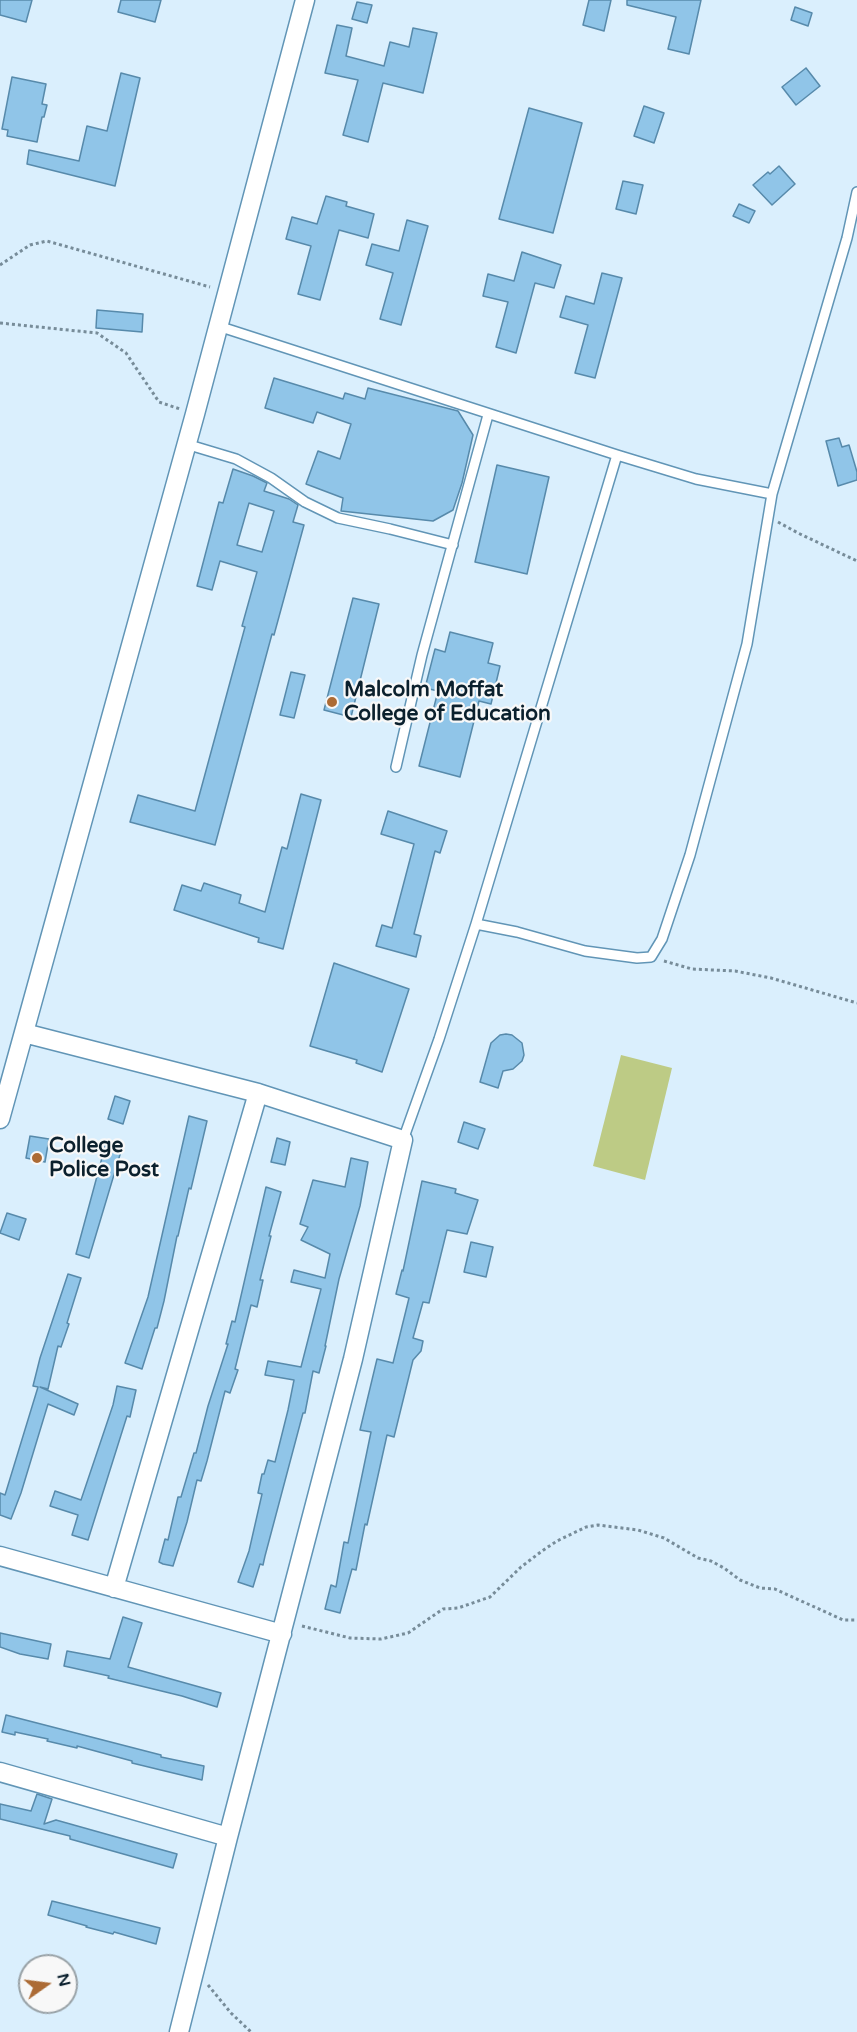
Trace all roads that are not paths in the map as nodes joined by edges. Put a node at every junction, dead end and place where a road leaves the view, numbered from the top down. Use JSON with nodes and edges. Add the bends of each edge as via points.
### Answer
{"nodes":[{"id":1,"x":305,"y":0,"type":"edge"},
{"id":2,"x":857,"y":192,"type":"edge"},
{"id":3,"x":218,"y":326,"type":"junction"},
{"id":4,"x":488,"y":415,"type":"junction"},
{"id":5,"x":186,"y":444,"type":"junction"},
{"id":6,"x":617,"y":455,"type":"junction"},
{"id":7,"x":772,"y":494,"type":"junction"},
{"id":8,"x":453,"y":545,"type":"junction"},
{"id":9,"x":396,"y":767,"type":"dead end"},
{"id":10,"x":476,"y":924,"type":"junction"},
{"id":11,"x":24,"y":1033,"type":"junction"},
{"id":12,"x":258,"y":1093,"type":"junction"},
{"id":13,"x":0,"y":1119,"type":"edge"},
{"id":14,"x":403,"y":1140,"type":"junction"},
{"id":15,"x":0,"y":1556,"type":"edge"},
{"id":16,"x":114,"y":1588,"type":"junction"},
{"id":17,"x":284,"y":1628,"type":"junction"},
{"id":18,"x":0,"y":1772,"type":"edge"},
{"id":19,"x":228,"y":1837,"type":"junction"},
{"id":20,"x":179,"y":2032,"type":"edge"}],
"edges":[{"from":1,"to":3,"type":"street"},
{"from":2,"to":7,"type":"lane"},
{"from":3,"to":4,"type":"lane"},
{"from":3,"to":5,"type":"street"},
{"from":4,"to":6,"type":"lane"},
{"from":4,"to":8,"type":"lane"},
{"from":5,"to":8,"type":"lane","via":[[236,459],[338,518]]},
{"from":5,"to":11,"type":"street"},
{"from":6,"to":7,"type":"lane","via":[[696,478]]},
{"from":6,"to":10,"type":"lane"},
{"from":7,"to":10,"type":"lane","via":[[747,644],[690,855],[662,939],[651,957],[585,951]]},
{"from":8,"to":9,"type":"lane"},
{"from":10,"to":14,"type":"lane"},
{"from":11,"to":12,"type":"street"},
{"from":11,"to":13,"type":"street"},
{"from":12,"to":14,"type":"street"},
{"from":12,"to":16,"type":"street"},
{"from":14,"to":17,"type":"street","via":[[353,1359]]},
{"from":15,"to":16,"type":"street"},
{"from":16,"to":17,"type":"street"},
{"from":17,"to":19,"type":"street"},
{"from":18,"to":19,"type":"street"},
{"from":19,"to":20,"type":"street"}]}
